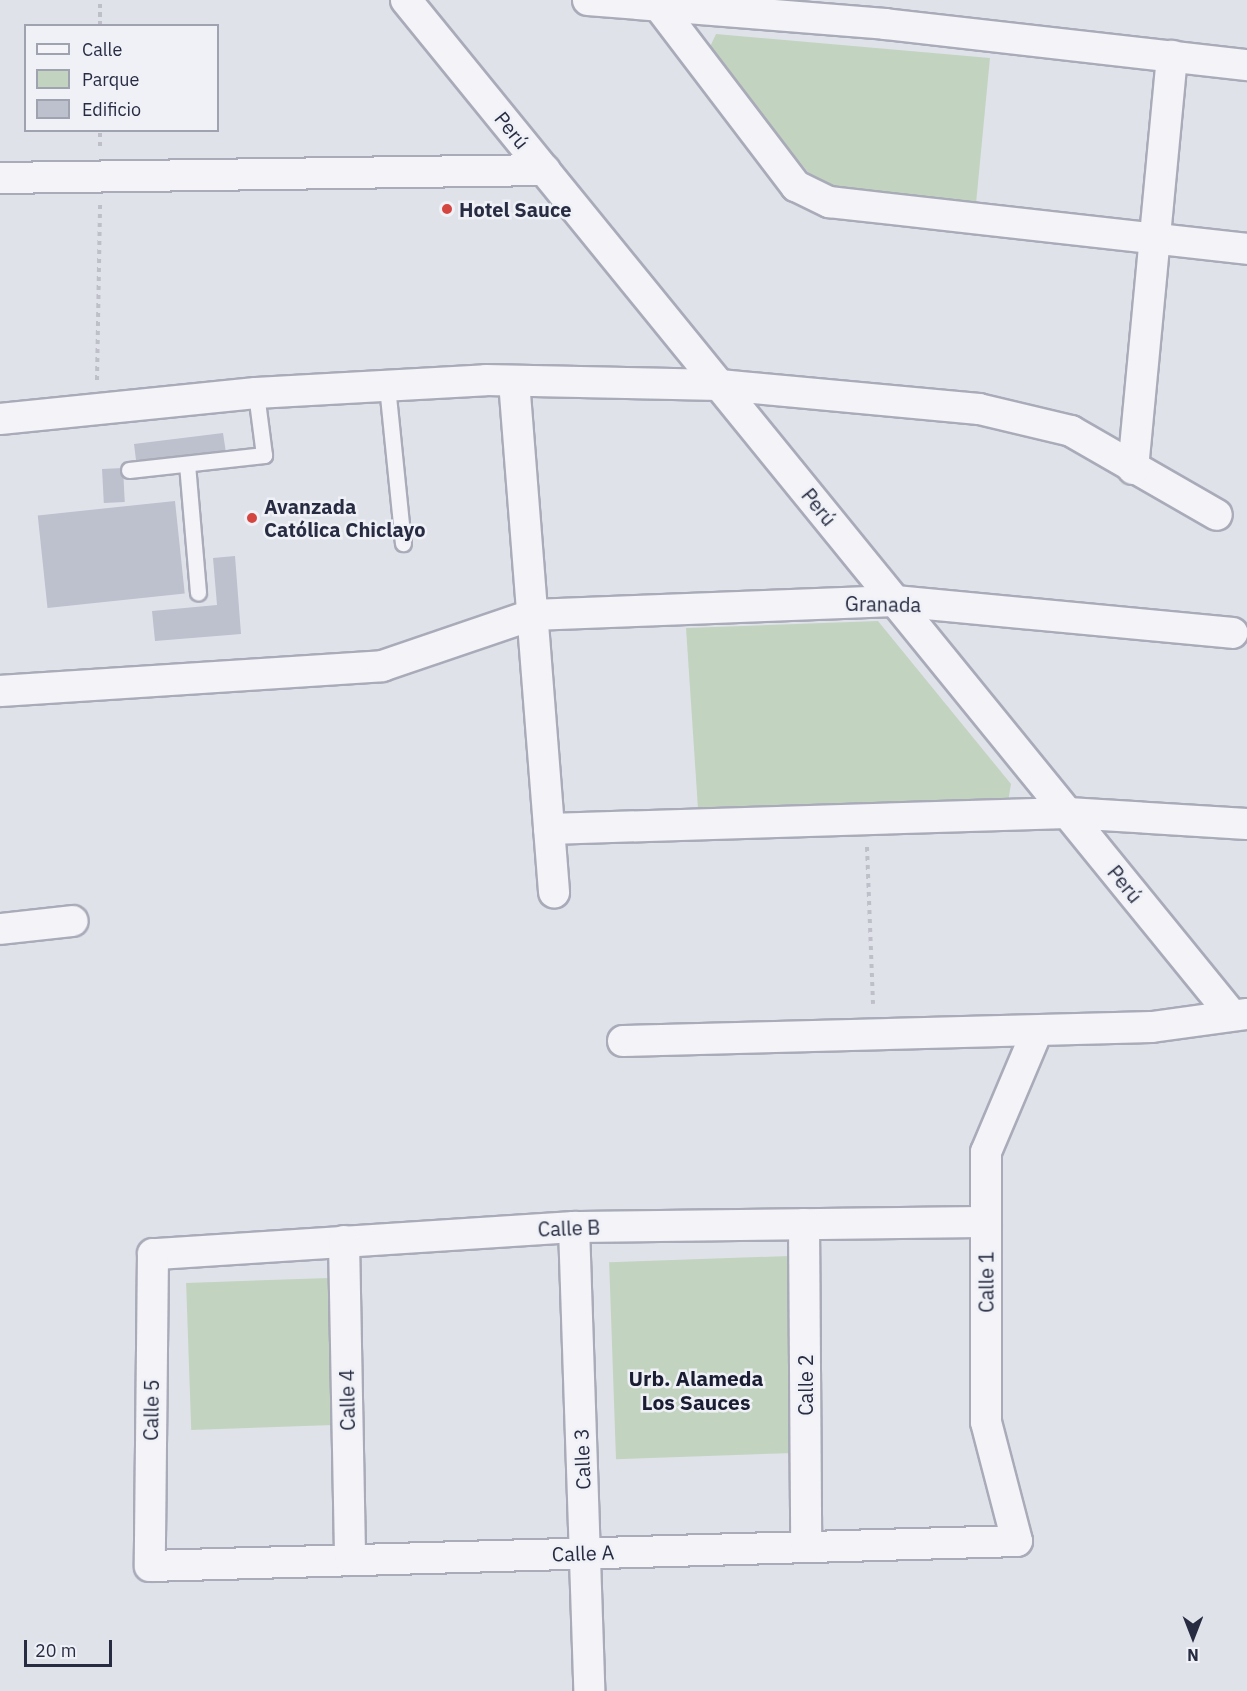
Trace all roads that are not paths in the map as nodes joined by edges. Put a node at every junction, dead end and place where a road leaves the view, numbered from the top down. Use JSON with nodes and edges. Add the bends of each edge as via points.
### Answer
{"nodes":[{"id":1,"x":406,"y":0,"type":"edge"},
{"id":2,"x":588,"y":0,"type":"edge"},
{"id":3,"x":658,"y":4,"type":"junction"},
{"id":4,"x":886,"y":12,"type":"edge"},
{"id":5,"x":1172,"y":56,"type":"junction"},
{"id":6,"x":1247,"y":65,"type":"edge"},
{"id":7,"x":545,"y":171,"type":"junction"},
{"id":8,"x":0,"y":178,"type":"edge"},
{"id":9,"x":1156,"y":241,"type":"junction"},
{"id":10,"x":1247,"y":249,"type":"edge"},
{"id":11,"x":514,"y":381,"type":"junction"},
{"id":12,"x":720,"y":385,"type":"junction"},
{"id":13,"x":387,"y":386,"type":"junction"},
{"id":14,"x":256,"y":393,"type":"junction"},
{"id":15,"x":0,"y":418,"type":"edge"},
{"id":16,"x":188,"y":464,"type":"junction"},
{"id":17,"x":1133,"y":469,"type":"junction"},
{"id":18,"x":129,"y":470,"type":"dead end"},
{"id":19,"x":1218,"y":515,"type":"dead end"},
{"id":20,"x":403,"y":543,"type":"dead end"},
{"id":21,"x":198,"y":593,"type":"dead end"},
{"id":22,"x":895,"y":601,"type":"junction"},
{"id":23,"x":532,"y":615,"type":"junction"},
{"id":24,"x":1232,"y":633,"type":"dead end"},
{"id":25,"x":0,"y":691,"type":"edge"},
{"id":26,"x":1068,"y":813,"type":"junction"},
{"id":27,"x":1247,"y":824,"type":"edge"},
{"id":28,"x":549,"y":829,"type":"junction"},
{"id":29,"x":554,"y":892,"type":"dead end"},
{"id":30,"x":73,"y":921,"type":"dead end"},
{"id":31,"x":0,"y":929,"type":"edge"},
{"id":32,"x":1239,"y":1014,"type":"edge"},
{"id":33,"x":1037,"y":1031,"type":"junction"},
{"id":34,"x":623,"y":1041,"type":"dead end"},
{"id":35,"x":986,"y":1222,"type":"junction"},
{"id":36,"x":804,"y":1224,"type":"junction"},
{"id":37,"x":574,"y":1227,"type":"junction"},
{"id":38,"x":344,"y":1241,"type":"junction"},
{"id":39,"x":153,"y":1254,"type":"joint"},
{"id":40,"x":1017,"y":1541,"type":"joint"},
{"id":41,"x":806,"y":1546,"type":"junction"},
{"id":42,"x":585,"y":1553,"type":"junction"},
{"id":43,"x":350,"y":1560,"type":"junction"},
{"id":44,"x":150,"y":1566,"type":"joint"},
{"id":45,"x":590,"y":1691,"type":"edge"}],
"edges":[{"from":1,"to":7,"type":"street","name":"Perú"},
{"from":2,"to":3,"type":"street"},
{"from":3,"to":4,"type":"street"},
{"from":3,"to":9,"type":"street","via":[[796,186],[829,202]]},
{"from":4,"to":5,"type":"street"},
{"from":5,"to":6,"type":"street"},
{"from":5,"to":9,"type":"street"},
{"from":7,"to":8,"type":"street"},
{"from":7,"to":12,"type":"street","name":"Perú"},
{"from":9,"to":10,"type":"street"},
{"from":9,"to":17,"type":"street"},
{"from":11,"to":12,"type":"street"},
{"from":11,"to":13,"type":"street"},
{"from":11,"to":23,"type":"street"},
{"from":12,"to":17,"type":"street","via":[[979,409],[1071,431]]},
{"from":12,"to":22,"type":"street","name":"Perú"},
{"from":13,"to":14,"type":"street"},
{"from":13,"to":20,"type":"lane"},
{"from":14,"to":15,"type":"street"},
{"from":14,"to":16,"type":"lane","via":[[264,455]]},
{"from":16,"to":18,"type":"lane"},
{"from":16,"to":21,"type":"lane"},
{"from":17,"to":19,"type":"street"},
{"from":22,"to":23,"type":"street","name":"Granada"},
{"from":22,"to":24,"type":"street","name":"Granada"},
{"from":22,"to":26,"type":"street","name":"Perú"},
{"from":23,"to":25,"type":"street","name":"Granada","via":[[382,666]]},
{"from":23,"to":28,"type":"street"},
{"from":26,"to":27,"type":"street"},
{"from":26,"to":28,"type":"street"},
{"from":26,"to":32,"type":"street","name":"Perú"},
{"from":28,"to":29,"type":"street"},
{"from":30,"to":31,"type":"street"},
{"from":32,"to":33,"type":"street","via":[[1152,1027]]},
{"from":33,"to":34,"type":"street"},
{"from":33,"to":35,"type":"street","name":"Calle 1","via":[[986,1152]]},
{"from":35,"to":36,"type":"street","name":"Calle B"},
{"from":35,"to":40,"type":"street","name":"Calle 1","via":[[986,1422]]},
{"from":36,"to":37,"type":"street","name":"Calle B"},
{"from":36,"to":41,"type":"street","name":"Calle 2"},
{"from":37,"to":38,"type":"street","name":"Calle B"},
{"from":37,"to":42,"type":"street","name":"Calle 3"},
{"from":38,"to":39,"type":"street","name":"Calle B"},
{"from":38,"to":43,"type":"street","name":"Calle 4"},
{"from":39,"to":44,"type":"street","name":"Calle 5"},
{"from":40,"to":41,"type":"street","name":"Calle A"},
{"from":41,"to":42,"type":"street","name":"Calle A"},
{"from":42,"to":43,"type":"street","name":"Calle A"},
{"from":42,"to":45,"type":"street","name":"Calle 3"},
{"from":43,"to":44,"type":"street","name":"Calle A"}]}
